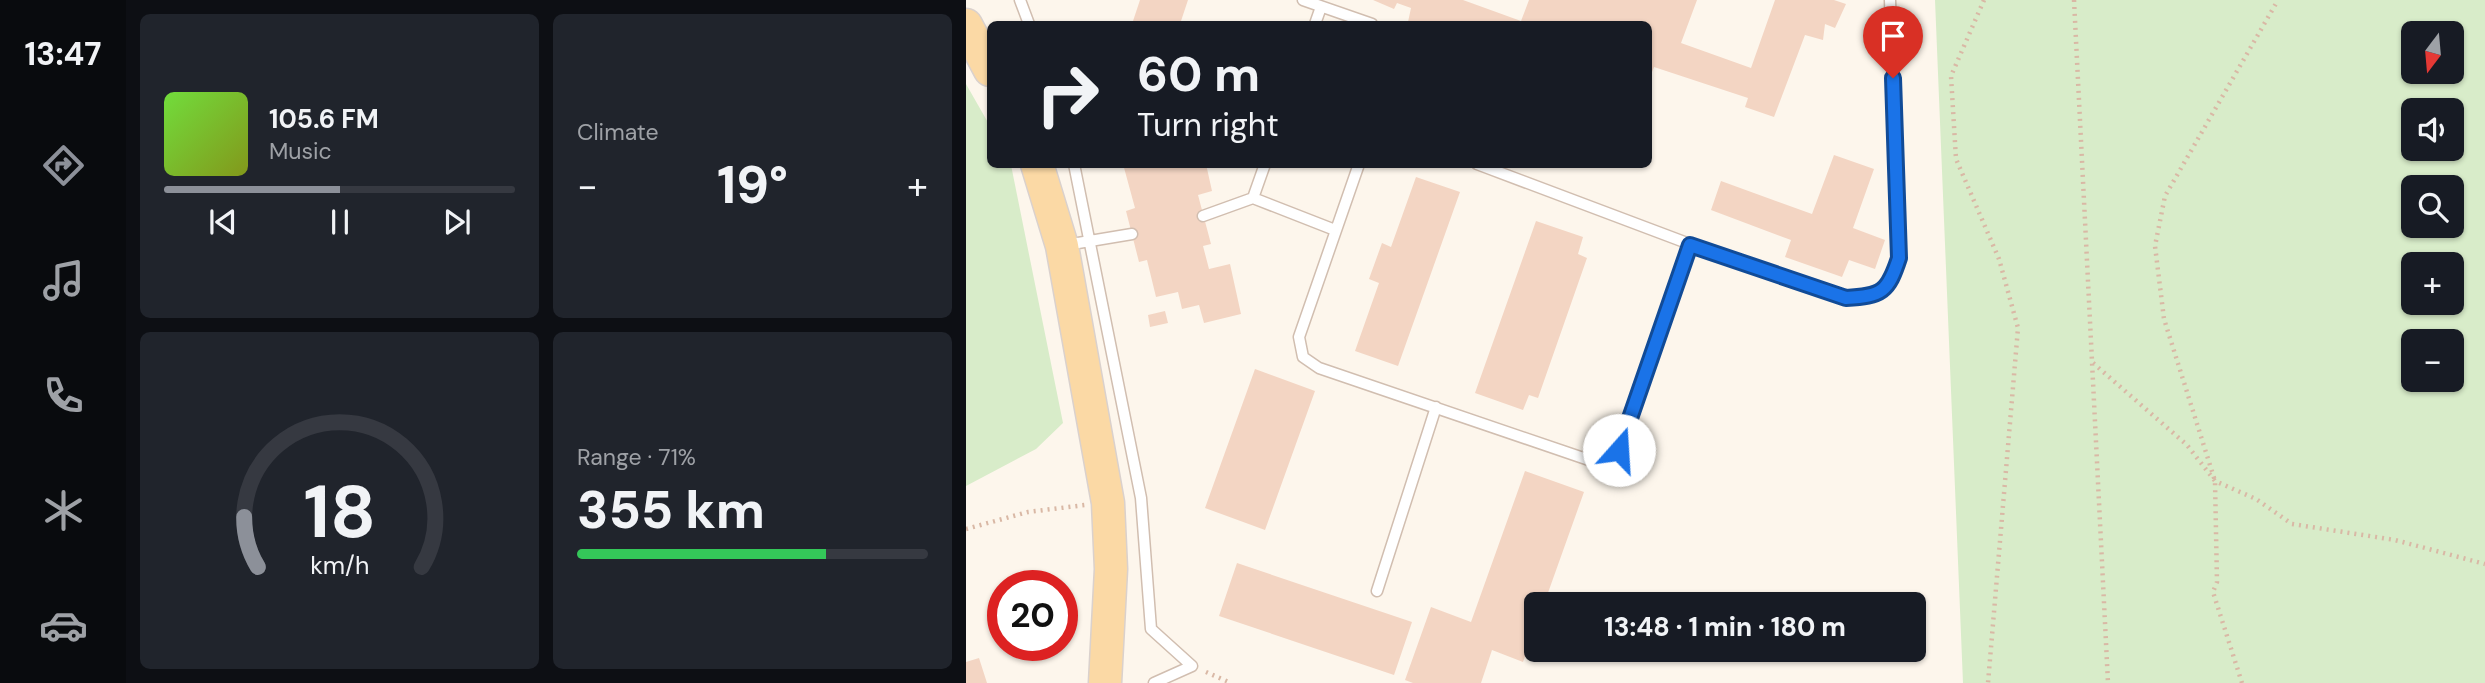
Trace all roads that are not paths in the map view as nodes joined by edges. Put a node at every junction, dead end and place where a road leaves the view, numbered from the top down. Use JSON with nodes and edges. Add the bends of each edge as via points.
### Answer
{"nodes":[{"id":1,"x":1020,"y":0,"type":"edge"},
{"id":2,"x":1303,"y":0,"type":"edge"},
{"id":3,"x":1890,"y":0,"type":"edge"},
{"id":4,"x":1321,"y":6,"type":"junction"},
{"id":5,"x":1028,"y":21,"type":"edge"},
{"id":6,"x":1316,"y":21,"type":"edge"},
{"id":7,"x":1364,"y":21,"type":"edge"},
{"id":8,"x":966,"y":25,"type":"edge"},
{"id":9,"x":987,"y":64,"type":"edge"},
{"id":10,"x":1039,"y":168,"type":"edge"},
{"id":11,"x":1074,"y":168,"type":"edge"},
{"id":12,"x":1264,"y":168,"type":"edge"},
{"id":13,"x":1358,"y":168,"type":"edge"},
{"id":14,"x":1488,"y":168,"type":"edge"},
{"id":15,"x":1253,"y":198,"type":"junction"},
{"id":16,"x":1203,"y":216,"type":"dead end"},
{"id":17,"x":1335,"y":230,"type":"junction"},
{"id":18,"x":1132,"y":234,"type":"dead end"},
{"id":19,"x":1075,"y":243,"type":"junction"},
{"id":20,"x":1690,"y":245,"type":"junction"},
{"id":21,"x":1436,"y":407,"type":"junction"},
{"id":22,"x":1377,"y":591,"type":"dead end"},
{"id":23,"x":1105,"y":683,"type":"edge"},
{"id":24,"x":1154,"y":683,"type":"edge"}],
"edges":[{"from":1,"to":5,"type":"lane"},
{"from":2,"to":4,"type":"lane"},
{"from":3,"to":20,"type":"lane","via":[[1899,258],[1891,282],[1872,296],[1846,298]]},
{"from":4,"to":6,"type":"lane"},
{"from":4,"to":7,"type":"lane"},
{"from":8,"to":9,"type":"main road"},
{"from":10,"to":19,"type":"main road"},
{"from":11,"to":19,"type":"lane"},
{"from":12,"to":15,"type":"lane"},
{"from":13,"to":17,"type":"lane"},
{"from":14,"to":20,"type":"lane"},
{"from":15,"to":16,"type":"lane"},
{"from":15,"to":17,"type":"lane"},
{"from":17,"to":21,"type":"lane","via":[[1299,337],[1303,357],[1319,368]]},
{"from":18,"to":19,"type":"lane"},
{"from":19,"to":23,"type":"main road","via":[[1108,502],[1111,569]]},
{"from":19,"to":24,"type":"lane","via":[[1141,498],[1151,629],[1192,666]]},
{"from":20,"to":21,"type":"lane","via":[[1619,450],[1609,461],[1592,461]]},
{"from":21,"to":22,"type":"lane"}]}
